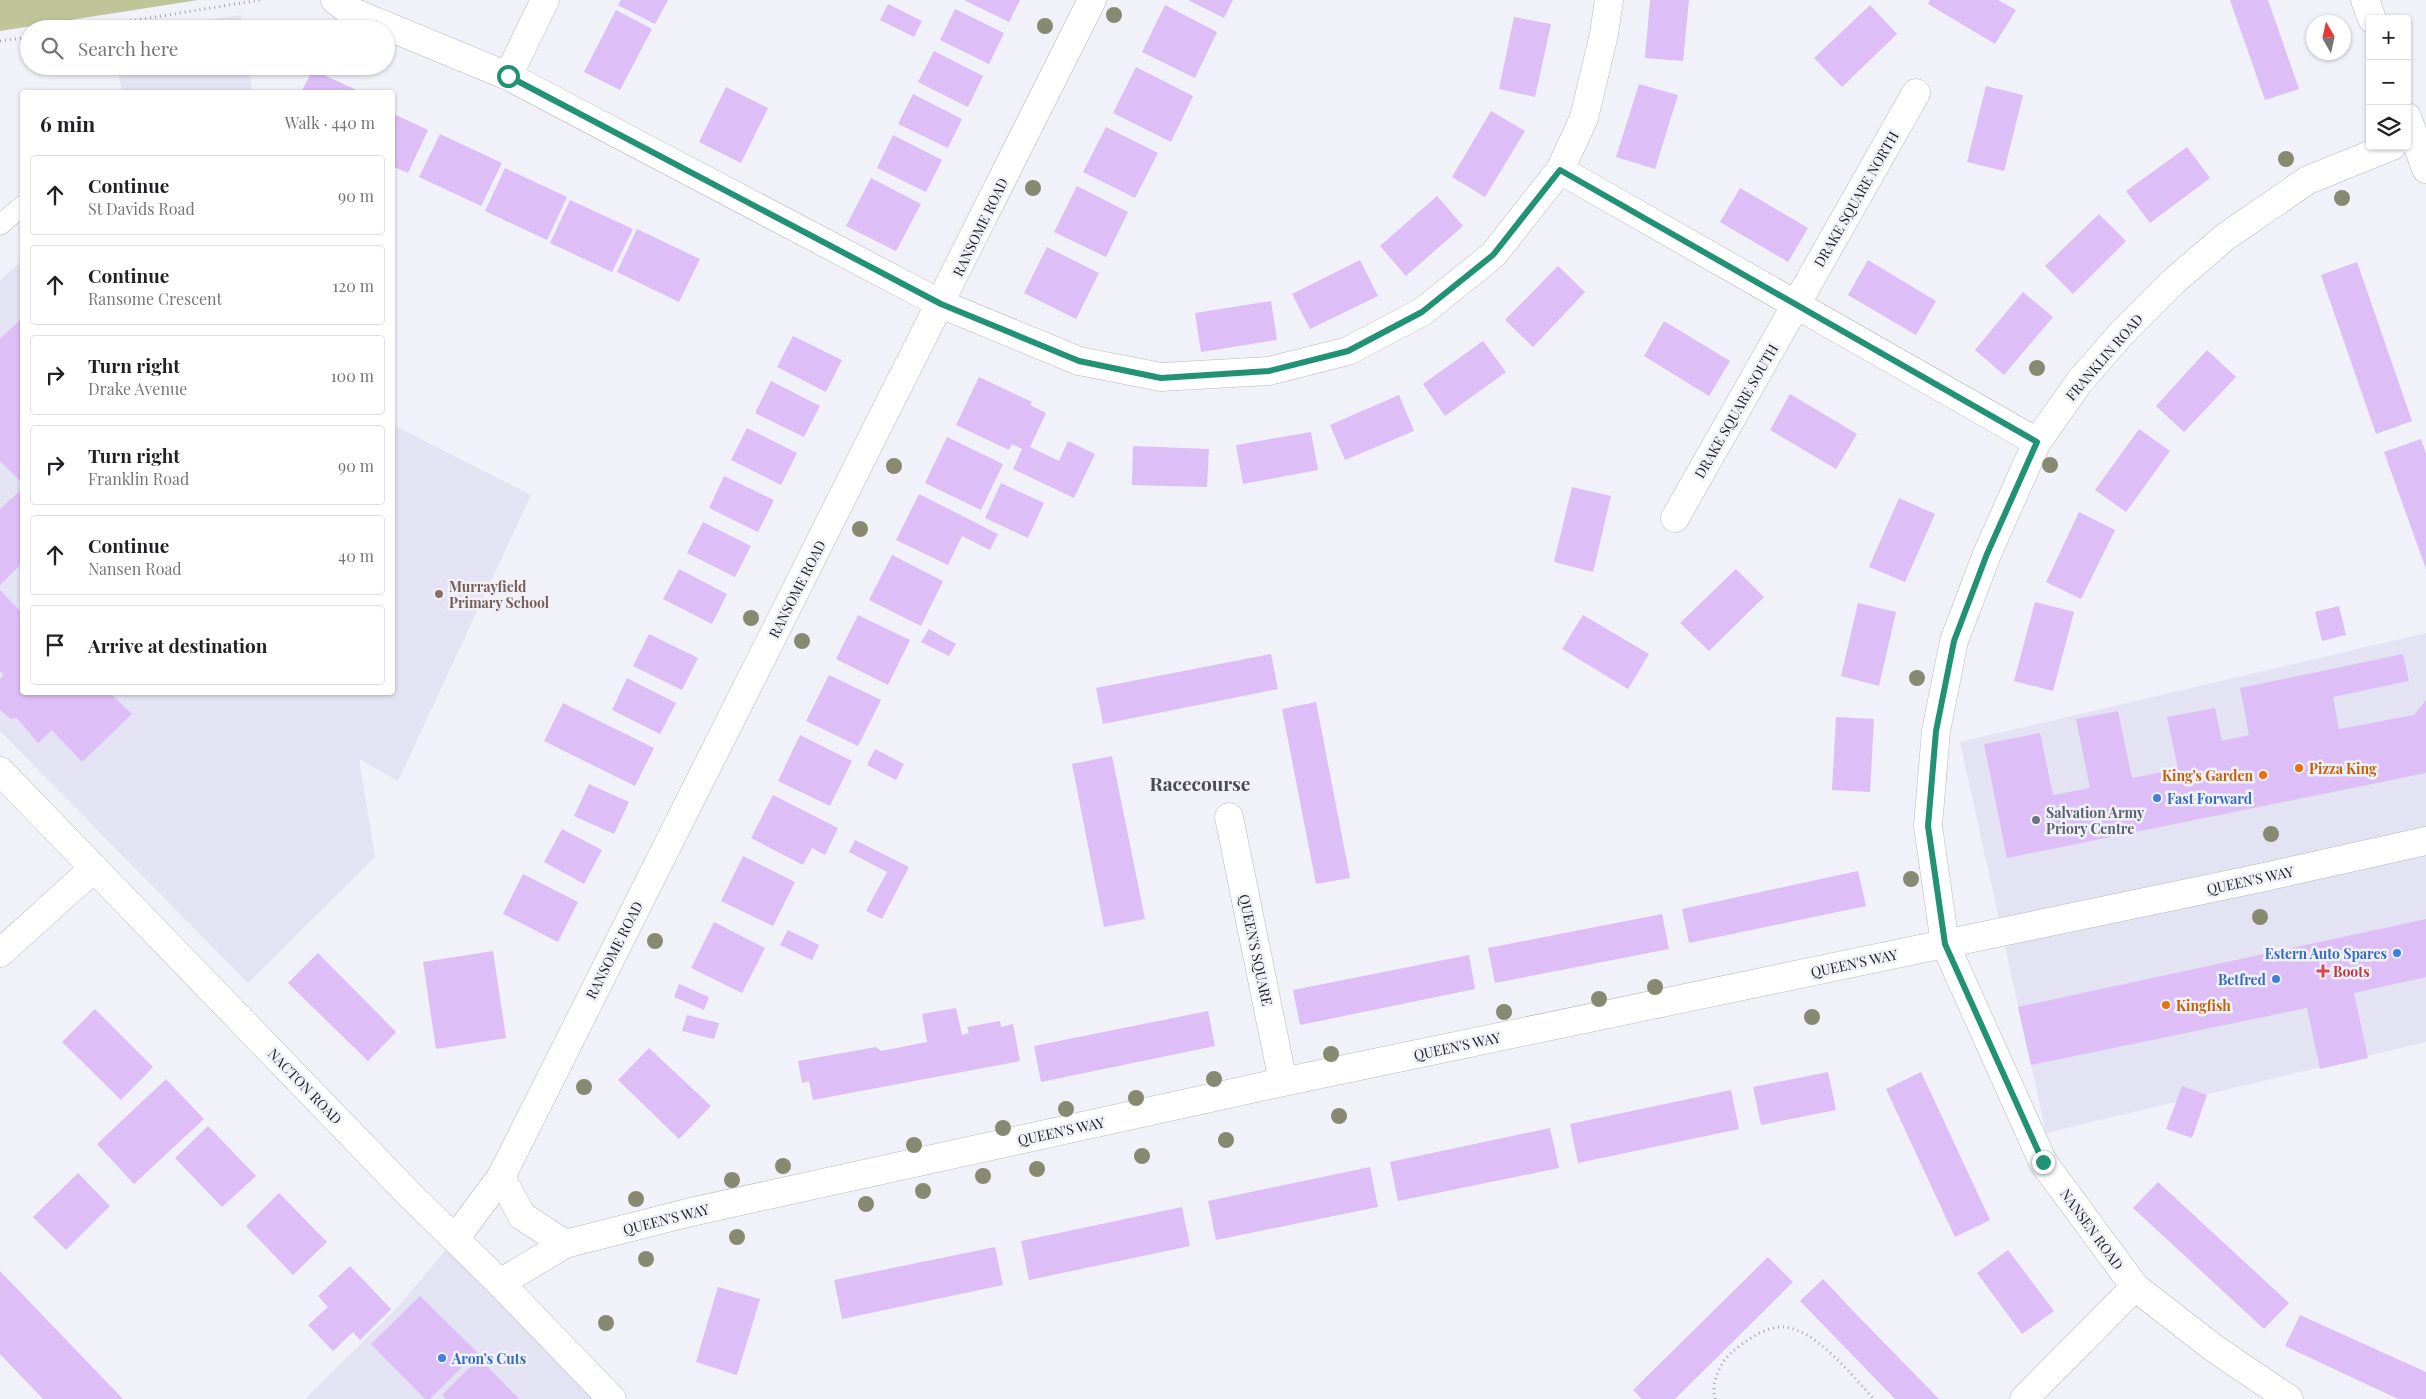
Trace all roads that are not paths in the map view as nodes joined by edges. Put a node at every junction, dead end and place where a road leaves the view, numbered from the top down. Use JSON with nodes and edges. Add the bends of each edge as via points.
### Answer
{"nodes":[{"id":1,"x":335,"y":0,"type":"edge"},
{"id":2,"x":545,"y":0,"type":"edge"},
{"id":3,"x":1092,"y":0,"type":"edge"},
{"id":4,"x":1609,"y":0,"type":"edge"},
{"id":5,"x":2365,"y":0,"type":"edge"},
{"id":6,"x":2371,"y":15,"type":"edge"},
{"id":7,"x":372,"y":20,"type":"edge"},
{"id":8,"x":395,"y":29,"type":"edge"},
{"id":9,"x":508,"y":76,"type":"junction"},
{"id":10,"x":1916,"y":93,"type":"dead end"},
{"id":11,"x":2411,"y":139,"type":"edge"},
{"id":12,"x":2375,"y":150,"type":"edge"},
{"id":13,"x":2426,"y":169,"type":"edge"},
{"id":14,"x":1560,"y":170,"type":"junction"},
{"id":15,"x":20,"y":208,"type":"edge"},
{"id":16,"x":0,"y":225,"type":"edge"},
{"id":17,"x":941,"y":304,"type":"junction"},
{"id":18,"x":1796,"y":305,"type":"junction"},
{"id":19,"x":2037,"y":442,"type":"junction"},
{"id":20,"x":1675,"y":518,"type":"dead end"},
{"id":21,"x":0,"y":771,"type":"edge"},
{"id":22,"x":1229,"y":818,"type":"dead end"},
{"id":23,"x":2426,"y":841,"type":"edge"},
{"id":24,"x":94,"y":868,"type":"junction"},
{"id":25,"x":1945,"y":944,"type":"junction"},
{"id":26,"x":0,"y":953,"type":"edge"},
{"id":27,"x":1283,"y":1082,"type":"junction"},
{"id":28,"x":502,"y":1177,"type":"junction"},
{"id":29,"x":455,"y":1239,"type":"junction"},
{"id":30,"x":565,"y":1244,"type":"junction"},
{"id":31,"x":500,"y":1283,"type":"junction"},
{"id":32,"x":2135,"y":1287,"type":"junction"},
{"id":33,"x":612,"y":1399,"type":"edge"},
{"id":34,"x":2024,"y":1399,"type":"edge"},
{"id":35,"x":2289,"y":1399,"type":"edge"}],
"edges":[{"from":1,"to":7,"type":"street","via":[[348,10]]},
{"from":2,"to":9,"type":"street"},
{"from":3,"to":17,"type":"street","name":"RANSOME ROAD"},
{"from":4,"to":14,"type":"street","via":[[1584,118]]},
{"from":5,"to":6,"type":"street"},
{"from":8,"to":9,"type":"street"},
{"from":9,"to":17,"type":"street"},
{"from":10,"to":18,"type":"street","name":"DRAKE SQUARE NORTH"},
{"from":11,"to":13,"type":"street"},
{"from":12,"to":19,"type":"street","name":"FRANKLIN ROAD","via":[[2308,180],[2225,237],[2174,281],[2080,381]]},
{"from":14,"to":17,"type":"street","via":[[1493,255],[1422,312],[1348,351],[1269,371],[1161,378],[1097,365],[1079,361]]},
{"from":14,"to":18,"type":"street"},
{"from":15,"to":16,"type":"lane"},
{"from":17,"to":28,"type":"street","name":"RANSOME ROAD"},
{"from":18,"to":19,"type":"street"},
{"from":18,"to":20,"type":"street","name":"DRAKE SQUARE SOUTH"},
{"from":19,"to":25,"type":"street","name":"FRANKLIN ROAD","via":[[1987,554],[1954,641],[1938,722],[1928,826]]},
{"from":21,"to":24,"type":"street","name":"NACTON ROAD"},
{"from":22,"to":27,"type":"street","name":"QUEEN'S SQUARE"},
{"from":23,"to":25,"type":"street","name":"QUEEN'S WAY"},
{"from":24,"to":26,"type":"street"},
{"from":24,"to":29,"type":"street","name":"NACTON ROAD"},
{"from":25,"to":27,"type":"street","name":"QUEEN'S WAY"},
{"from":25,"to":32,"type":"street","name":"NANSEN ROAD","via":[[2043,1162]]},
{"from":27,"to":30,"type":"street","name":"QUEEN'S WAY","via":[[691,1212]]},
{"from":28,"to":29,"type":"street","name":"RANSOME ROAD"},
{"from":28,"to":30,"type":"street","via":[[522,1216]]},
{"from":29,"to":31,"type":"street","name":"NACTON ROAD"},
{"from":30,"to":31,"type":"street","name":"QUEEN'S WAY"},
{"from":31,"to":33,"type":"street","name":"NACTON ROAD"},
{"from":32,"to":34,"type":"street"},
{"from":32,"to":35,"type":"street","name":"NANSEN ROAD","via":[[2215,1349]]}]}
